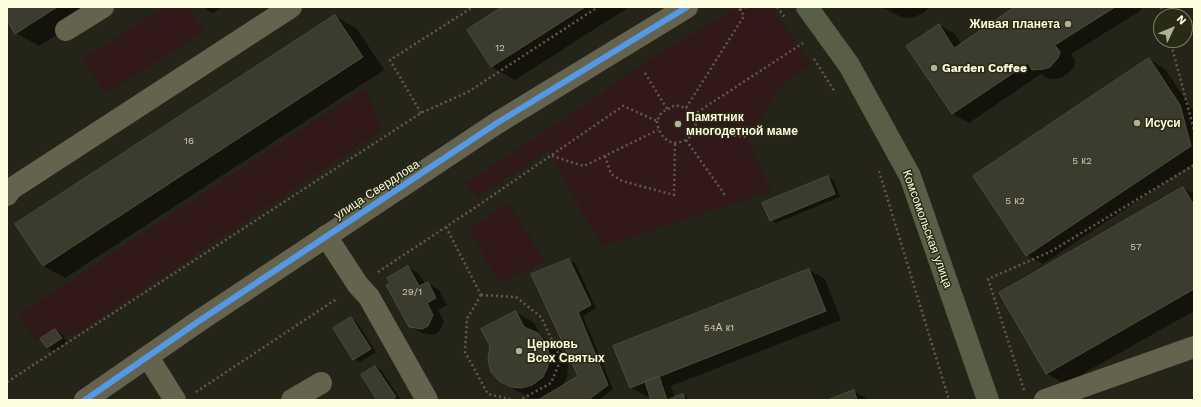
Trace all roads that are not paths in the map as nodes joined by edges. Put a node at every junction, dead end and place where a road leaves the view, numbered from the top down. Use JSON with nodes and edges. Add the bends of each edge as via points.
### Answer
{"nodes":[{"id":1,"x":103,"y":7,"type":"edge"},
{"id":2,"x":291,"y":7,"type":"edge"},
{"id":3,"x":686,"y":7,"type":"edge"},
{"id":4,"x":807,"y":7,"type":"edge"},
{"id":5,"x":66,"y":30,"type":"dead end"},
{"id":6,"x":7,"y":195,"type":"edge"},
{"id":7,"x":326,"y":236,"type":"junction"},
{"id":8,"x":1194,"y":347,"type":"edge"},
{"id":9,"x":148,"y":357,"type":"junction"},
{"id":10,"x":321,"y":383,"type":"dead end"},
{"id":11,"x":183,"y":398,"type":"edge"},
{"id":12,"x":85,"y":400,"type":"edge"},
{"id":13,"x":292,"y":400,"type":"edge"},
{"id":14,"x":427,"y":400,"type":"edge"},
{"id":15,"x":988,"y":400,"type":"edge"},
{"id":16,"x":1045,"y":400,"type":"edge"}],
"edges":[{"from":1,"to":5,"type":"street"},
{"from":2,"to":6,"type":"street","via":[[17,185]]},
{"from":3,"to":7,"type":"street","name":"улица Свердлова","via":[[498,123]]},
{"from":4,"to":15,"type":"main road","name":"Комсомольская улица","via":[[849,65],[910,176]]},
{"from":7,"to":9,"type":"street","name":"улица Свердлова"},
{"from":7,"to":14,"type":"street","via":[[369,297]]},
{"from":8,"to":16,"type":"street"},
{"from":9,"to":11,"type":"street"},
{"from":9,"to":12,"type":"street","name":"улица Свердлова"},
{"from":10,"to":13,"type":"street"}]}
